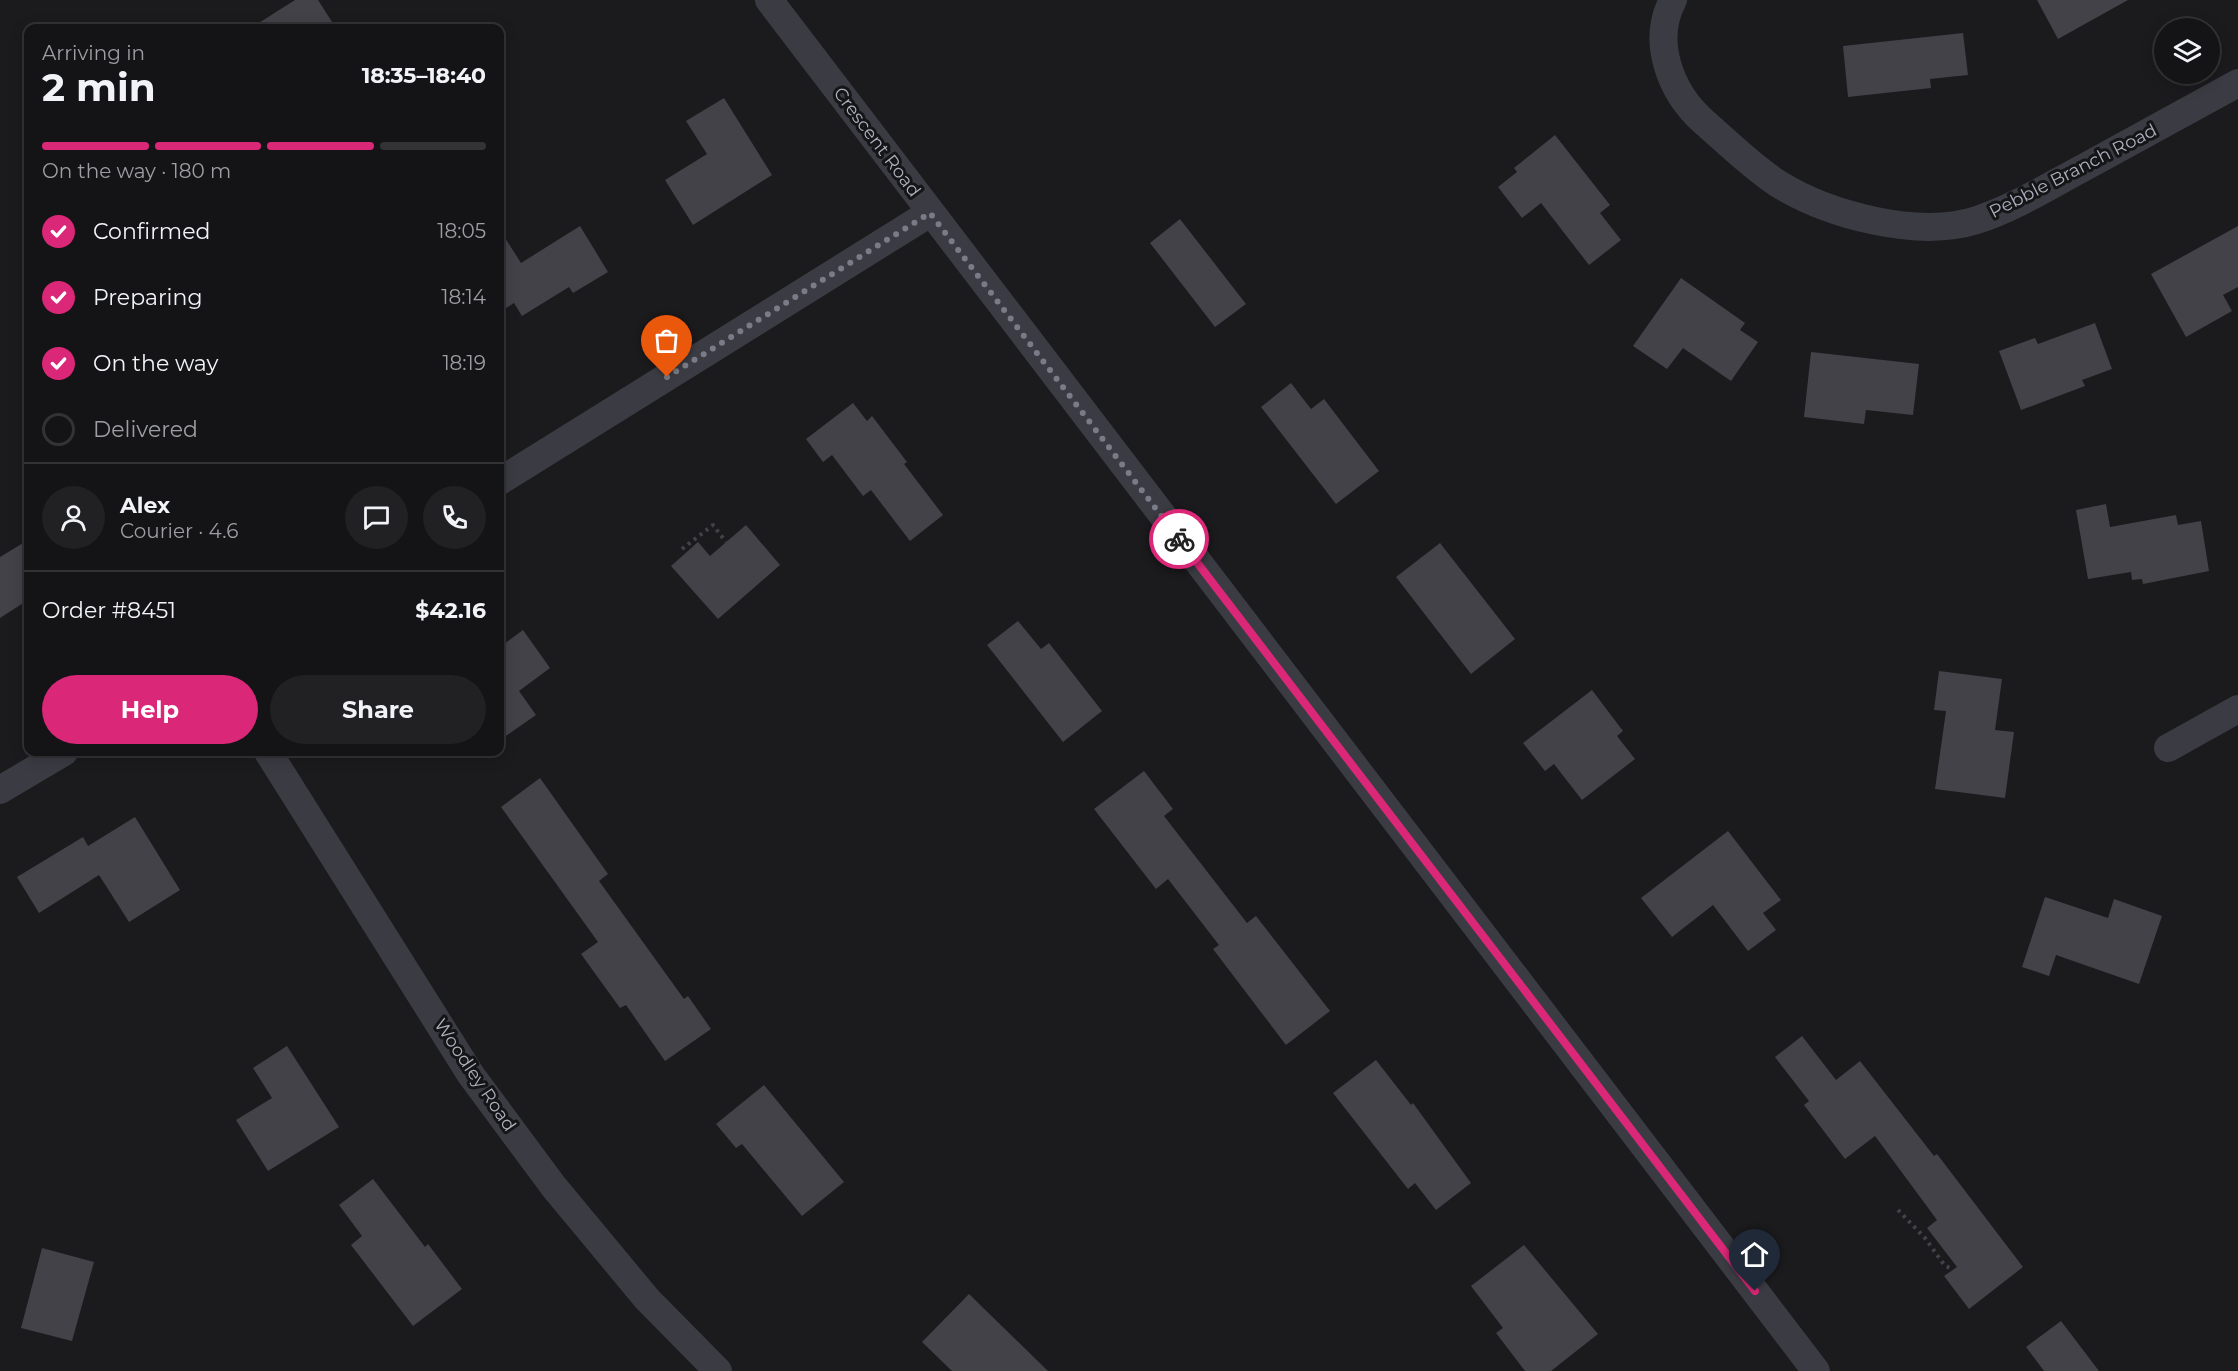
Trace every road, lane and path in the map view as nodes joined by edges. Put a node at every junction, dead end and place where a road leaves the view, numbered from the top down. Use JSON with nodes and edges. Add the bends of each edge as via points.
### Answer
{"nodes":[{"id":1,"x":769,"y":0,"type":"edge"},
{"id":2,"x":1673,"y":0,"type":"edge"},
{"id":3,"x":2238,"y":83,"type":"edge"},
{"id":4,"x":930,"y":213,"type":"junction"},
{"id":5,"x":504,"y":479,"type":"edge"},
{"id":6,"x":726,"y":542,"type":"dead end"},
{"id":7,"x":682,"y":549,"type":"dead end"},
{"id":8,"x":2238,"y":709,"type":"edge"},
{"id":9,"x":2168,"y":748,"type":"dead end"},
{"id":10,"x":57,"y":756,"type":"edge"},
{"id":11,"x":271,"y":756,"type":"edge"},
{"id":12,"x":0,"y":790,"type":"edge"},
{"id":13,"x":1898,"y":1210,"type":"dead end"},
{"id":14,"x":1953,"y":1269,"type":"dead end"},
{"id":15,"x":718,"y":1371,"type":"edge"},
{"id":16,"x":1816,"y":1371,"type":"edge"}],
"edges":[{"from":1,"to":4,"type":"street","name":"Crescent Road"},
{"from":2,"to":3,"type":"street","name":"Pebble Branch Road","via":[[1664,18],[1666,64],[1679,94],[1701,120],[1778,183],[1838,211],[1889,225],[1934,226],[1976,220],[2031,196]]},
{"from":4,"to":5,"type":"street"},
{"from":4,"to":16,"type":"street","name":"Crescent Road"},
{"from":6,"to":7,"type":"path","via":[[712,525]]},
{"from":8,"to":9,"type":"street"},
{"from":10,"to":12,"type":"street"},
{"from":11,"to":15,"type":"street","name":"Woodley Road","via":[[471,1075],[551,1183],[647,1299]]},
{"from":13,"to":14,"type":"path","via":[[1945,1266]]}]}
